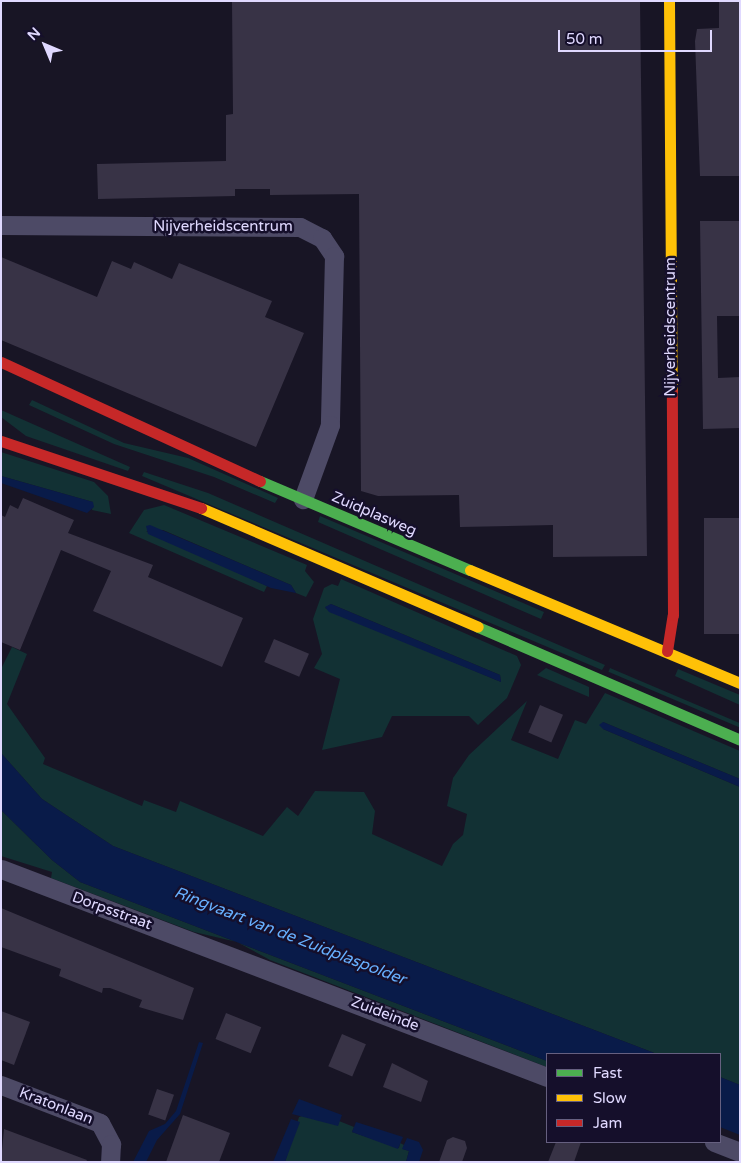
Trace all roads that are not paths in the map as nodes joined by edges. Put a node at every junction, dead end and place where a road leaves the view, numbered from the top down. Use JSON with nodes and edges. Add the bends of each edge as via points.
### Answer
{"nodes":[{"id":1,"x":669,"y":1,"type":"edge"},
{"id":2,"x":1,"y":225,"type":"edge"},
{"id":3,"x":1,"y":362,"type":"edge"},
{"id":4,"x":1,"y":429,"type":"edge"},
{"id":5,"x":1,"y":441,"type":"edge"},
{"id":6,"x":20,"y":446,"type":"junction"},
{"id":7,"x":302,"y":499,"type":"junction"},
{"id":8,"x":667,"y":651,"type":"junction"},
{"id":9,"x":740,"y":683,"type":"edge"},
{"id":10,"x":740,"y":740,"type":"edge"},
{"id":11,"x":1,"y":869,"type":"edge"},
{"id":12,"x":222,"y":954,"type":"joint"},
{"id":13,"x":546,"y":1077,"type":"edge"},
{"id":14,"x":1,"y":1084,"type":"edge"},
{"id":15,"x":717,"y":1143,"type":"edge"},
{"id":16,"x":740,"y":1152,"type":"edge"},
{"id":17,"x":110,"y":1162,"type":"edge"}],
"edges":[{"from":1,"to":8,"type":"street","name":"Nijverheidscentrum","via":[[673,615]]},
{"from":2,"to":7,"type":"street","name":"Nijverheidscentrum","via":[[300,228],[322,238],[334,256],[330,425]]},
{"from":3,"to":7,"type":"street","name":"Zuidplasweg"},
{"from":4,"to":6,"type":"street"},
{"from":5,"to":6,"type":"street"},
{"from":6,"to":10,"type":"street","via":[[196,506]]},
{"from":7,"to":8,"type":"street","name":"Zuidplasweg"},
{"from":8,"to":9,"type":"street","name":"Zuidplasweg"},
{"from":11,"to":12,"type":"street","name":"Dorpsstraat"},
{"from":12,"to":13,"type":"street","name":"Zuideinde"},
{"from":14,"to":17,"type":"street","name":"Kratonlaan","via":[[100,1123],[111,1144]]},
{"from":15,"to":16,"type":"street"}]}
